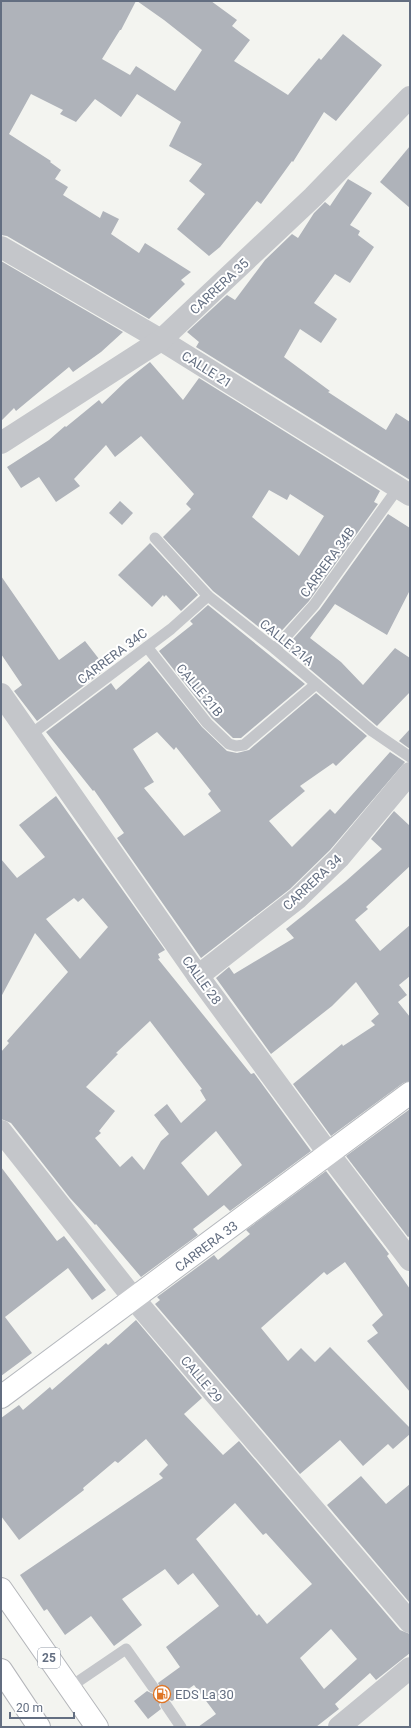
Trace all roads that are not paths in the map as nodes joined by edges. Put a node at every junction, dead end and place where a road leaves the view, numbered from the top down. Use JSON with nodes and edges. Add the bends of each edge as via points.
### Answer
{"nodes":[{"id":1,"x":410,"y":97,"type":"edge"},
{"id":2,"x":1,"y":247,"type":"edge"},
{"id":3,"x":161,"y":340,"type":"junction"},
{"id":4,"x":1,"y":443,"type":"edge"},
{"id":5,"x":404,"y":492,"type":"edge"},
{"id":6,"x":154,"y":538,"type":"dead end"},
{"id":7,"x":208,"y":596,"type":"junction"},
{"id":8,"x":147,"y":647,"type":"junction"},
{"id":9,"x":275,"y":649,"type":"junction"},
{"id":10,"x":316,"y":684,"type":"junction"},
{"id":11,"x":1,"y":694,"type":"edge"},
{"id":12,"x":30,"y":734,"type":"junction"},
{"id":13,"x":410,"y":757,"type":"edge"},
{"id":14,"x":410,"y":772,"type":"edge"},
{"id":15,"x":198,"y":976,"type":"junction"},
{"id":16,"x":410,"y":1093,"type":"edge"},
{"id":17,"x":1,"y":1131,"type":"edge"},
{"id":18,"x":329,"y":1154,"type":"junction"},
{"id":19,"x":410,"y":1260,"type":"edge"},
{"id":20,"x":134,"y":1299,"type":"junction"},
{"id":21,"x":1,"y":1397,"type":"edge"},
{"id":22,"x":1,"y":1589,"type":"edge"},
{"id":23,"x":410,"y":1622,"type":"edge"},
{"id":24,"x":410,"y":1668,"type":"edge"},
{"id":25,"x":1,"y":1670,"type":"edge"},
{"id":26,"x":70,"y":1687,"type":"junction"},
{"id":27,"x":153,"y":1687,"type":"dead end"},
{"id":28,"x":166,"y":1706,"type":"dead end"},
{"id":29,"x":39,"y":1727,"type":"edge"},
{"id":30,"x":97,"y":1727,"type":"edge"},
{"id":31,"x":181,"y":1727,"type":"edge"},
{"id":32,"x":339,"y":1727,"type":"edge"}],
"edges":[{"from":1,"to":3,"type":"street","name":"CARRERA 35","via":[[313,197]]},
{"from":2,"to":3,"type":"street","name":"CALLE 21"},
{"from":3,"to":4,"type":"street","name":"CARRERA 35"},
{"from":3,"to":5,"type":"street","name":"CALLE 21"},
{"from":5,"to":9,"type":"lane","name":"CARRERA 34B","via":[[314,605]]},
{"from":6,"to":7,"type":"lane","name":"CALLE 21A"},
{"from":7,"to":8,"type":"lane","name":"CARRERA 34C"},
{"from":7,"to":9,"type":"lane","name":"CALLE 21A"},
{"from":8,"to":10,"type":"lane","name":"CALLE 21B","via":[[207,723],[229,744],[236,746],[244,745]]},
{"from":8,"to":12,"type":"lane","name":"CARRERA 34C"},
{"from":9,"to":10,"type":"lane","name":"CALLE 21A"},
{"from":10,"to":13,"type":"lane","name":"CALLE 21A","via":[[372,731]]},
{"from":11,"to":12,"type":"street","name":"CALLE 28"},
{"from":12,"to":15,"type":"street","name":"CALLE 28"},
{"from":14,"to":15,"type":"street","name":"CARRERA 34","via":[[339,858],[298,898]]},
{"from":15,"to":18,"type":"street","name":"CALLE 28"},
{"from":16,"to":18,"type":"main road","name":"CARRERA 33"},
{"from":17,"to":20,"type":"street","name":"CALLE 29"},
{"from":18,"to":19,"type":"street","name":"CALLE 28"},
{"from":18,"to":20,"type":"main road","name":"CARRERA 33"},
{"from":20,"to":21,"type":"main road","name":"CARRERA 33"},
{"from":20,"to":23,"type":"street","name":"CALLE 29"},
{"from":22,"to":26,"type":"main road","number":"25"},
{"from":24,"to":32,"type":"street"},
{"from":25,"to":29,"type":"main road"},
{"from":26,"to":27,"type":"lane","via":[[126,1649]]},
{"from":26,"to":30,"type":"main road","number":"25"},
{"from":28,"to":31,"type":"lane"}]}
